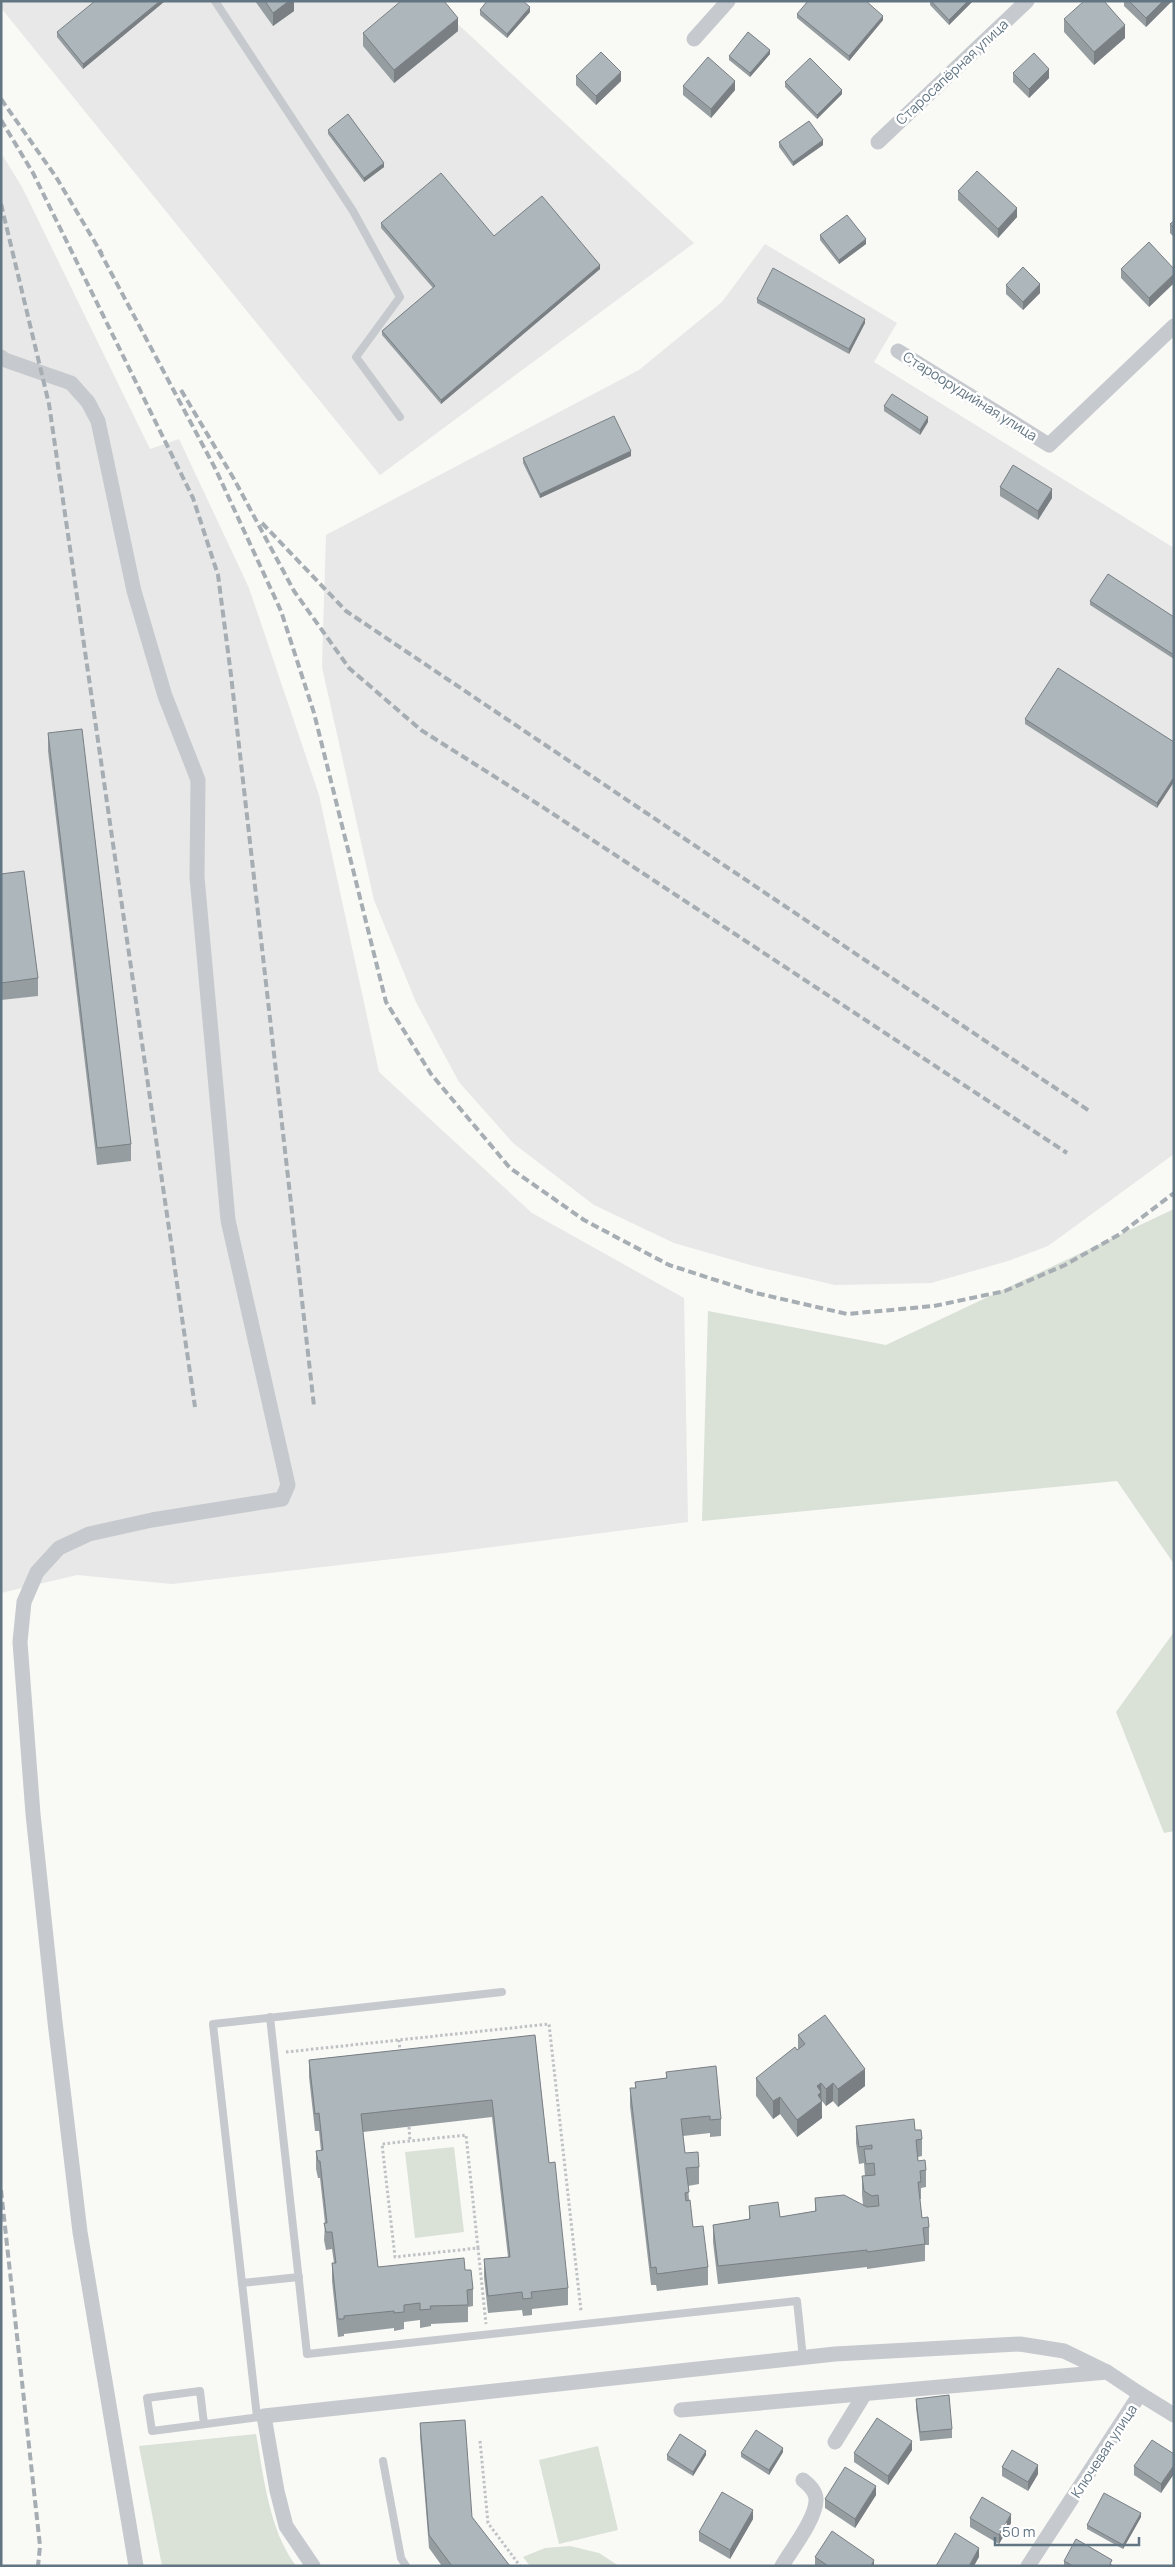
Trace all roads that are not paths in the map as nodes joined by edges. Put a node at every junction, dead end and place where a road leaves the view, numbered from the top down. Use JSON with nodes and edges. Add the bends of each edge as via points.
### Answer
{"nodes":[{"id":1,"x":215,"y":1,"type":"edge"},
{"id":2,"x":728,"y":1,"type":"edge"},
{"id":3,"x":1027,"y":1,"type":"edge"},
{"id":4,"x":694,"y":39,"type":"dead end"},
{"id":5,"x":878,"y":142,"type":"dead end"},
{"id":6,"x":1174,"y":326,"type":"edge"},
{"id":7,"x":898,"y":351,"type":"dead end"},
{"id":8,"x":1,"y":357,"type":"edge"},
{"id":9,"x":400,"y":417,"type":"dead end"},
{"id":10,"x":502,"y":1992,"type":"dead end"},
{"id":11,"x":270,"y":2017,"type":"junction"},
{"id":12,"x":299,"y":2277,"type":"junction"},
{"id":13,"x":242,"y":2284,"type":"junction"},
{"id":14,"x":803,"y":2358,"type":"junction"},
{"id":15,"x":1107,"y":2372,"type":"junction"},
{"id":16,"x":1140,"y":2394,"type":"junction"},
{"id":17,"x":864,"y":2395,"type":"junction"},
{"id":18,"x":681,"y":2410,"type":"dead end"},
{"id":19,"x":1174,"y":2415,"type":"edge"},
{"id":20,"x":261,"y":2417,"type":"junction"},
{"id":21,"x":204,"y":2424,"type":"junction"},
{"id":22,"x":835,"y":2442,"type":"dead end"},
{"id":23,"x":383,"y":2461,"type":"dead end"},
{"id":24,"x":803,"y":2480,"type":"dead end"},
{"id":25,"x":136,"y":2566,"type":"edge"},
{"id":26,"x":313,"y":2566,"type":"edge"},
{"id":27,"x":406,"y":2566,"type":"edge"},
{"id":28,"x":782,"y":2566,"type":"edge"},
{"id":29,"x":1028,"y":2566,"type":"edge"}],
"edges":[{"from":1,"to":9,"type":"lane","via":[[353,210],[400,297],[356,357]]},
{"from":2,"to":4,"type":"street"},
{"from":3,"to":5,"type":"street","name":"Старосапёрная улица"},
{"from":6,"to":7,"type":"street","name":"Староорудийная улица","via":[[1050,446]]},
{"from":8,"to":25,"type":"street","via":[[70,383],[88,402],[98,421],[134,591],[165,696],[198,780],[197,877],[228,1220],[288,1485],[282,1499],[152,1520],[81,1537],[59,1548],[37,1572],[24,1602],[20,1642],[33,1814],[80,2232]]},
{"from":10,"to":11,"type":"lane"},
{"from":11,"to":12,"type":"lane"},
{"from":11,"to":13,"type":"lane","via":[[213,2024]]},
{"from":12,"to":13,"type":"lane"},
{"from":12,"to":14,"type":"lane","via":[[307,2354],[797,2301]]},
{"from":13,"to":20,"type":"lane"},
{"from":14,"to":15,"type":"street","via":[[1020,2344],[1064,2351]]},
{"from":14,"to":20,"type":"street"},
{"from":15,"to":16,"type":"street"},
{"from":15,"to":17,"type":"street"},
{"from":16,"to":19,"type":"street","name":"Ключевая улица"},
{"from":16,"to":29,"type":"street","name":"Ключевая улица"},
{"from":17,"to":18,"type":"street"},
{"from":17,"to":22,"type":"street"},
{"from":20,"to":21,"type":"lane"},
{"from":20,"to":26,"type":"street","via":[[286,2526]]},
{"from":21,"to":21,"type":"lane","via":[[152,2431],[147,2398],[200,2391]]},
{"from":23,"to":27,"type":"lane"},
{"from":24,"to":28,"type":"street","via":[[817,2498],[814,2512]]}]}
